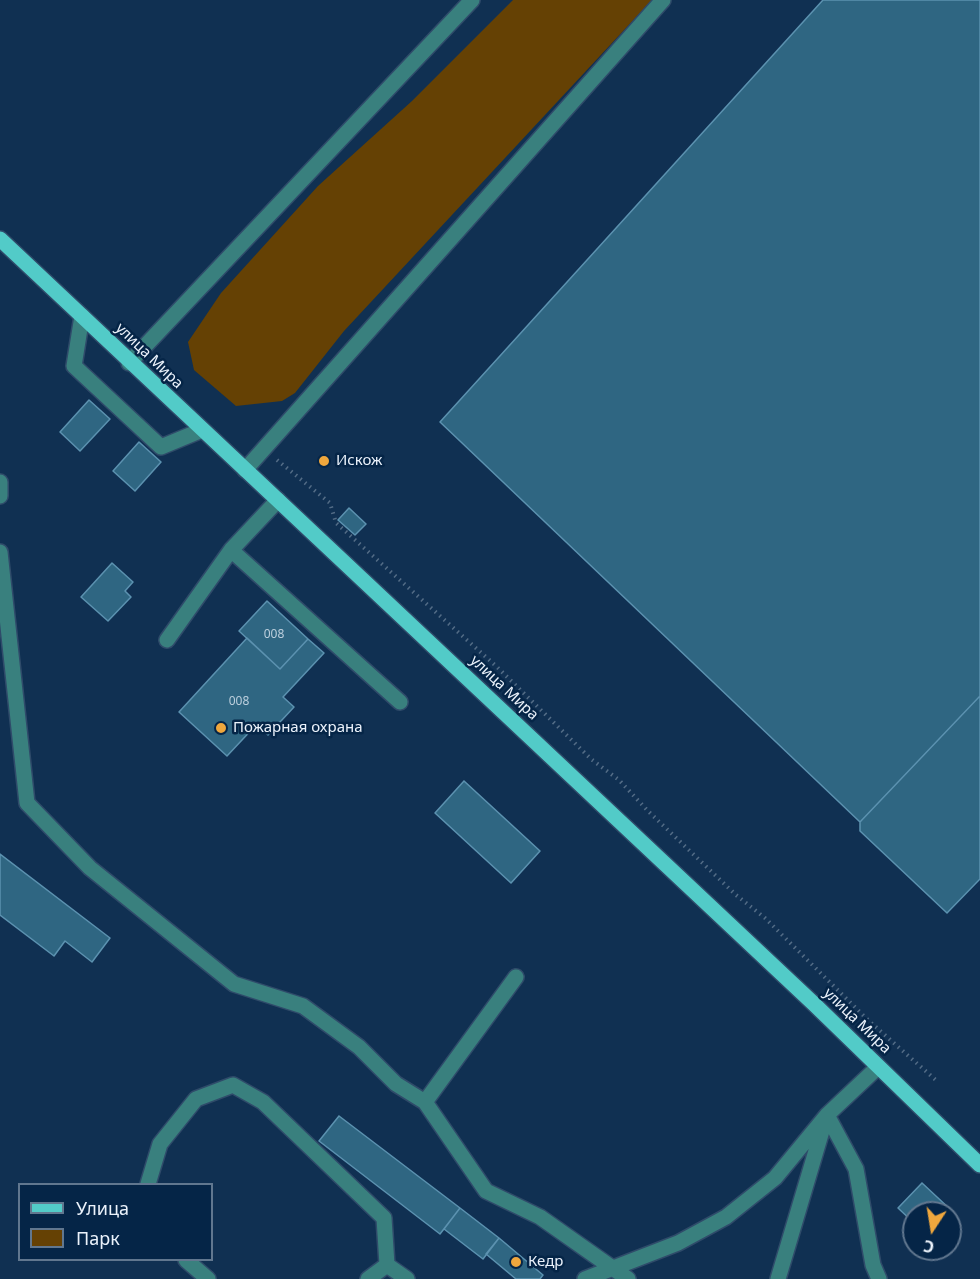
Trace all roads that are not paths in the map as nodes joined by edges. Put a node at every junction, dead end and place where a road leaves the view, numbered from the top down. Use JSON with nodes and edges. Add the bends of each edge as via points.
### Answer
{"nodes":[{"id":1,"x":472,"y":0,"type":"edge"},
{"id":2,"x":663,"y":0,"type":"edge"},
{"id":3,"x":1,"y":242,"type":"edge"},
{"id":4,"x":82,"y":316,"type":"junction"},
{"id":5,"x":129,"y":363,"type":"junction"},
{"id":6,"x":202,"y":430,"type":"junction"},
{"id":7,"x":245,"y":470,"type":"junction"},
{"id":8,"x":0,"y":482,"type":"edge"},
{"id":9,"x":0,"y":496,"type":"edge"},
{"id":10,"x":278,"y":500,"type":"junction"},
{"id":11,"x":231,"y":550,"type":"junction"},
{"id":12,"x":0,"y":552,"type":"edge"},
{"id":13,"x":167,"y":640,"type":"dead end"},
{"id":14,"x":400,"y":702,"type":"dead end"},
{"id":15,"x":516,"y":977,"type":"dead end"},
{"id":16,"x":878,"y":1067,"type":"junction"},
{"id":17,"x":425,"y":1102,"type":"junction"},
{"id":18,"x":827,"y":1115,"type":"junction"},
{"id":19,"x":980,"y":1165,"type":"edge"},
{"id":20,"x":149,"y":1183,"type":"edge"},
{"id":21,"x":187,"y":1261,"type":"edge"},
{"id":22,"x":387,"y":1265,"type":"junction"},
{"id":23,"x":615,"y":1268,"type":"junction"},
{"id":24,"x":208,"y":1279,"type":"edge"},
{"id":25,"x":368,"y":1279,"type":"edge"},
{"id":26,"x":407,"y":1279,"type":"edge"},
{"id":27,"x":585,"y":1279,"type":"edge"},
{"id":28,"x":627,"y":1279,"type":"edge"},
{"id":29,"x":778,"y":1279,"type":"edge"},
{"id":30,"x":879,"y":1279,"type":"edge"}],
"edges":[{"from":1,"to":5,"type":"street"},
{"from":2,"to":7,"type":"street"},
{"from":3,"to":4,"type":"main road","name":"улица Мира"},
{"from":4,"to":5,"type":"main road","name":"улица Мира"},
{"from":4,"to":6,"type":"street","via":[[74,366],[161,447]]},
{"from":5,"to":6,"type":"main road","name":"улица Мира"},
{"from":6,"to":7,"type":"main road","name":"улица Мира"},
{"from":7,"to":10,"type":"main road","name":"улица Мира"},
{"from":8,"to":9,"type":"street"},
{"from":10,"to":11,"type":"street"},
{"from":10,"to":16,"type":"main road","name":"улица Мира"},
{"from":11,"to":13,"type":"street"},
{"from":11,"to":14,"type":"street"},
{"from":12,"to":17,"type":"street","via":[[27,803],[90,868],[234,984],[303,1006],[359,1047],[396,1084]]},
{"from":15,"to":17,"type":"street"},
{"from":16,"to":18,"type":"street"},
{"from":16,"to":19,"type":"main road","name":"улица Мира"},
{"from":17,"to":23,"type":"street","via":[[486,1191],[540,1217]]},
{"from":18,"to":23,"type":"street","via":[[775,1178],[726,1217],[678,1243]]},
{"from":18,"to":29,"type":"street"},
{"from":18,"to":30,"type":"street","via":[[856,1169],[873,1265]]},
{"from":20,"to":22,"type":"street","via":[[160,1144],[196,1099],[233,1086],[263,1102],[384,1218]]},
{"from":21,"to":24,"type":"street"},
{"from":22,"to":25,"type":"street"},
{"from":22,"to":26,"type":"street"},
{"from":23,"to":27,"type":"street"},
{"from":23,"to":28,"type":"street"}]}
